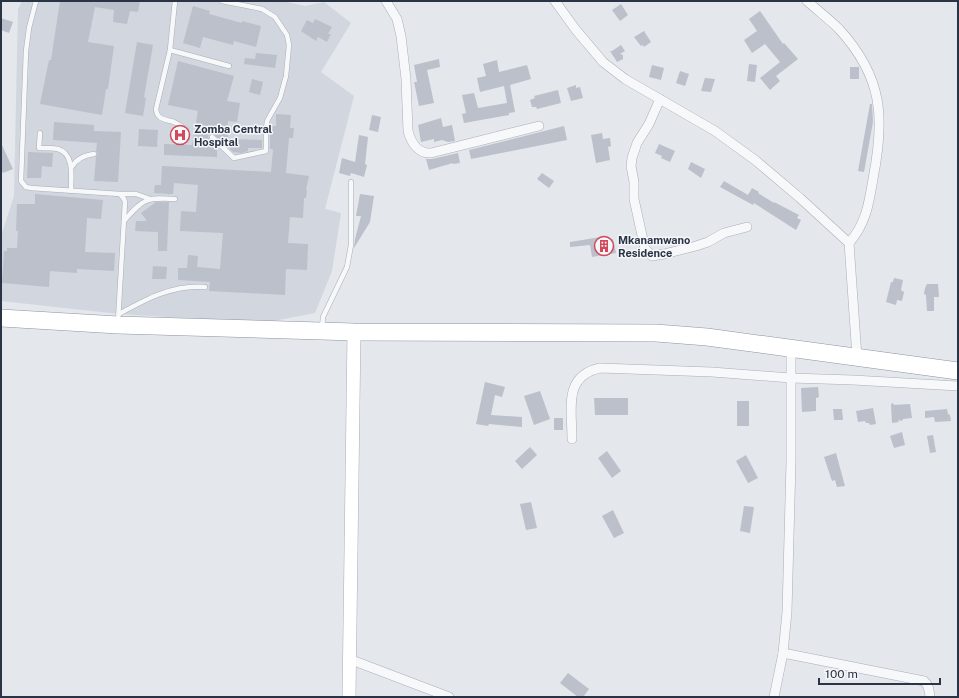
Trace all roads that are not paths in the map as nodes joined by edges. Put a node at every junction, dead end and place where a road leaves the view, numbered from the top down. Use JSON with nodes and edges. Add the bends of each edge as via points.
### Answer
{"nodes":[{"id":1,"x":36,"y":1,"type":"edge"},
{"id":2,"x":176,"y":1,"type":"edge"},
{"id":3,"x":222,"y":1,"type":"edge"},
{"id":4,"x":386,"y":1,"type":"edge"},
{"id":5,"x":555,"y":1,"type":"edge"},
{"id":6,"x":807,"y":1,"type":"edge"},
{"id":7,"x":170,"y":50,"type":"junction"},
{"id":8,"x":229,"y":66,"type":"dead end"},
{"id":9,"x":660,"y":99,"type":"junction"},
{"id":10,"x":539,"y":126,"type":"dead end"},
{"id":11,"x":186,"y":130,"type":"dead end"},
{"id":12,"x":40,"y":133,"type":"dead end"},
{"id":13,"x":212,"y":137,"type":"dead end"},
{"id":14,"x":94,"y":154,"type":"dead end"},
{"id":15,"x":72,"y":168,"type":"junction"},
{"id":16,"x":351,"y":182,"type":"dead end"},
{"id":17,"x":71,"y":191,"type":"junction"},
{"id":18,"x":120,"y":194,"type":"junction"},
{"id":19,"x":150,"y":199,"type":"junction"},
{"id":20,"x":175,"y":199,"type":"dead end"},
{"id":21,"x":124,"y":221,"type":"junction"},
{"id":22,"x":747,"y":227,"type":"dead end"},
{"id":23,"x":849,"y":243,"type":"junction"},
{"id":24,"x":205,"y":287,"type":"dead end"},
{"id":25,"x":1,"y":318,"type":"edge"},
{"id":26,"x":119,"y":319,"type":"junction"},
{"id":27,"x":322,"y":331,"type":"junction"},
{"id":28,"x":354,"y":332,"type":"junction"},
{"id":29,"x":791,"y":348,"type":"junction"},
{"id":30,"x":857,"y":357,"type":"junction"},
{"id":31,"x":957,"y":377,"type":"edge"},
{"id":32,"x":791,"y":378,"type":"junction"},
{"id":33,"x":572,"y":439,"type":"dead end"},
{"id":34,"x":783,"y":653,"type":"junction"},
{"id":35,"x":349,"y":659,"type":"junction"},
{"id":36,"x":349,"y":697,"type":"edge"},
{"id":37,"x":449,"y":697,"type":"edge"},
{"id":38,"x":774,"y":697,"type":"edge"},
{"id":39,"x":930,"y":697,"type":"edge"}],
"edges":[{"from":1,"to":17,"type":"lane","via":[[26,51],[21,181],[26,187],[31,188]]},
{"from":2,"to":7,"type":"lane"},
{"from":3,"to":13,"type":"lane","via":[[262,9],[275,17],[287,35],[289,55],[280,98],[268,121],[266,151],[234,158]]},
{"from":4,"to":10,"type":"street","via":[[397,19],[401,36],[408,131],[410,140],[417,148],[425,153],[431,153]]},
{"from":5,"to":9,"type":"street","via":[[602,62]]},
{"from":6,"to":23,"type":"street","via":[[838,29],[853,47],[872,79],[877,97],[880,120],[878,157],[867,213]]},
{"from":7,"to":8,"type":"lane"},
{"from":7,"to":11,"type":"lane","via":[[156,109],[160,118],[174,122]]},
{"from":9,"to":22,"type":"street","via":[[637,143],[631,166],[634,199],[648,253],[652,256],[664,254],[708,242],[724,233]]},
{"from":9,"to":23,"type":"street","via":[[715,131],[755,160]]},
{"from":12,"to":15,"type":"lane","via":[[39,148],[60,150]]},
{"from":14,"to":15,"type":"lane","via":[[74,162]]},
{"from":15,"to":17,"type":"lane"},
{"from":16,"to":27,"type":"lane","via":[[351,245],[347,267],[323,317]]},
{"from":17,"to":18,"type":"lane"},
{"from":18,"to":19,"type":"lane","via":[[136,194]]},
{"from":18,"to":21,"type":"lane","via":[[125,202]]},
{"from":19,"to":20,"type":"lane"},
{"from":19,"to":21,"type":"lane","via":[[141,203]]},
{"from":21,"to":26,"type":"lane"},
{"from":23,"to":30,"type":"street"},
{"from":24,"to":26,"type":"lane","via":[[188,286],[168,291],[138,304]]},
{"from":25,"to":26,"type":"highway"},
{"from":26,"to":27,"type":"highway"},
{"from":27,"to":28,"type":"highway"},
{"from":28,"to":29,"type":"highway","via":[[656,333]]},
{"from":28,"to":35,"type":"main road"},
{"from":29,"to":30,"type":"highway"},
{"from":29,"to":32,"type":"street"},
{"from":30,"to":31,"type":"highway"},
{"from":31,"to":32,"type":"street","via":[[853,380]]},
{"from":32,"to":33,"type":"street","via":[[712,372],[600,368],[592,370],[581,376],[572,393]]},
{"from":32,"to":34,"type":"street","via":[[789,564]]},
{"from":34,"to":38,"type":"street"},
{"from":34,"to":39,"type":"street","via":[[924,681],[929,688]]},
{"from":35,"to":36,"type":"main road"},
{"from":35,"to":37,"type":"street"}]}
